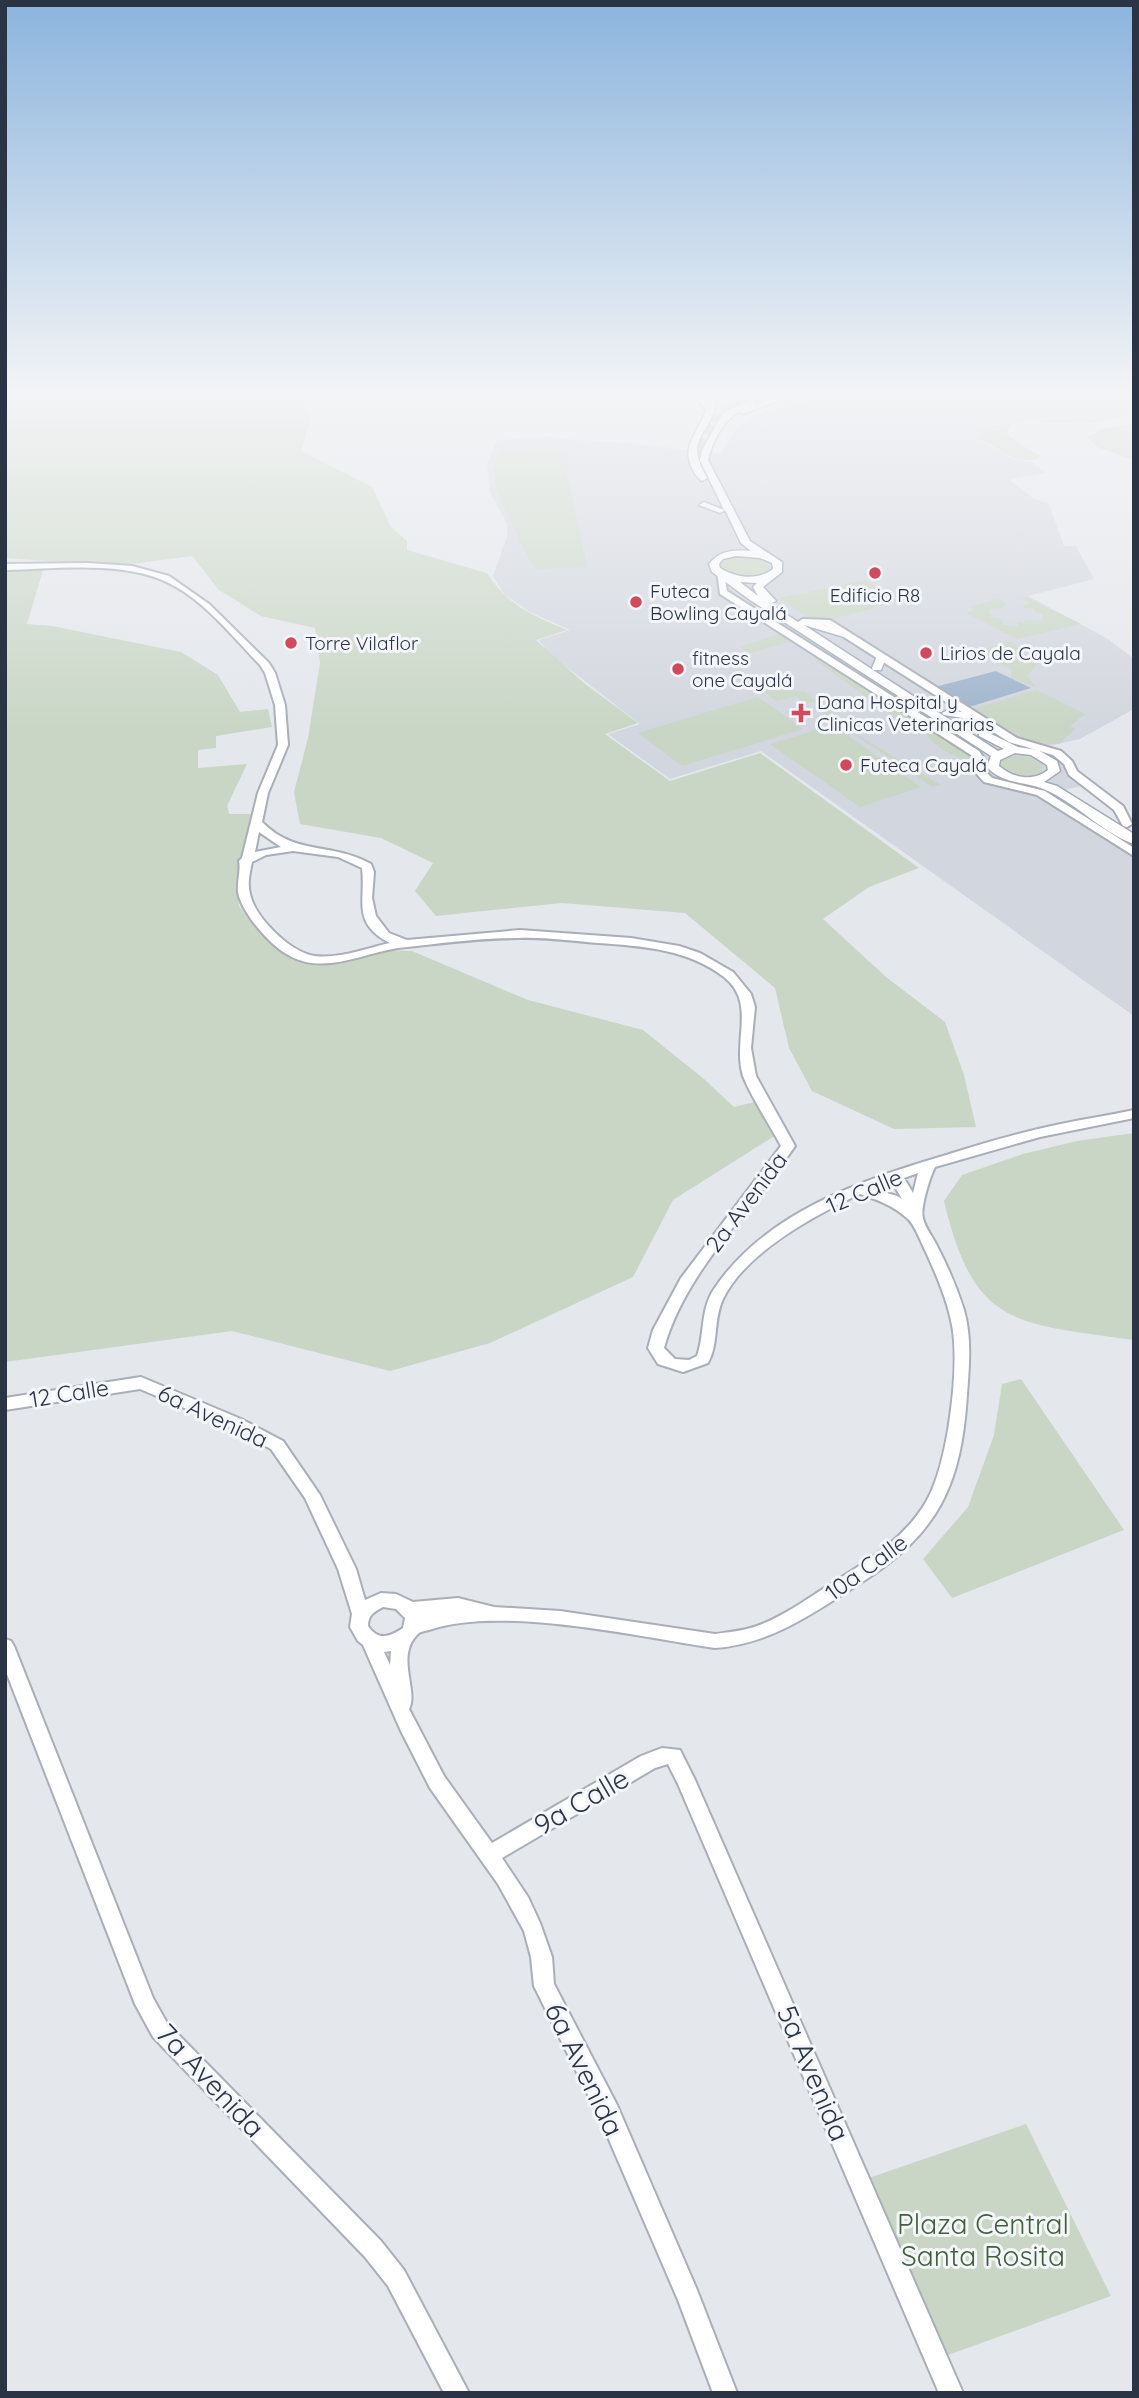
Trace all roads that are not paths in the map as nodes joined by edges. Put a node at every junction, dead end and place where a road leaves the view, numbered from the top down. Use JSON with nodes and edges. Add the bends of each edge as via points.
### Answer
{"nodes":[{"id":1,"x":704,"y":505,"type":"dead end"},
{"id":2,"x":717,"y":505,"type":"edge"},
{"id":3,"x":726,"y":505,"type":"edge"},
{"id":4,"x":738,"y":506,"type":"dead end"},
{"id":5,"x":720,"y":510,"type":"junction"},
{"id":6,"x":732,"y":517,"type":"junction"},
{"id":7,"x":736,"y":553,"type":"junction"},
{"id":8,"x":762,"y":555,"type":"junction"},
{"id":9,"x":5,"y":567,"type":"edge"},
{"id":10,"x":722,"y":574,"type":"junction"},
{"id":11,"x":768,"y":577,"type":"junction"},
{"id":12,"x":803,"y":622,"type":"junction"},
{"id":13,"x":844,"y":634,"type":"junction"},
{"id":14,"x":875,"y":666,"type":"junction"},
{"id":15,"x":843,"y":668,"type":"junction"},
{"id":16,"x":975,"y":718,"type":"junction"},
{"id":17,"x":945,"y":722,"type":"junction"},
{"id":18,"x":1018,"y":747,"type":"junction"},
{"id":19,"x":997,"y":755,"type":"junction"},
{"id":20,"x":1052,"y":774,"type":"junction"},
{"id":21,"x":995,"y":777,"type":"junction"},
{"id":22,"x":1031,"y":781,"type":"junction"},
{"id":23,"x":257,"y":823,"type":"junction"},
{"id":24,"x":1130,"y":826,"type":"edge"},
{"id":25,"x":1134,"y":840,"type":"edge"},
{"id":26,"x":293,"y":849,"type":"junction"},
{"id":27,"x":1134,"y":853,"type":"edge"},
{"id":28,"x":245,"y":861,"type":"junction"},
{"id":29,"x":383,"y":934,"type":"junction"},
{"id":30,"x":410,"y":944,"type":"junction"},
{"id":31,"x":378,"y":948,"type":"junction"},
{"id":32,"x":1131,"y":1116,"type":"edge"},
{"id":33,"x":930,"y":1164,"type":"junction"},
{"id":34,"x":890,"y":1178,"type":"junction"},
{"id":35,"x":861,"y":1190,"type":"junction"},
{"id":36,"x":915,"y":1217,"type":"junction"},
{"id":37,"x":681,"y":1367,"type":"joint"},
{"id":38,"x":134,"y":1383,"type":"joint"},
{"id":39,"x":5,"y":1404,"type":"edge"},
{"id":40,"x":347,"y":1569,"type":"junction"},
{"id":41,"x":381,"y":1600,"type":"junction"},
{"id":42,"x":410,"y":1609,"type":"junction"},
{"id":43,"x":361,"y":1614,"type":"junction"},
{"id":44,"x":495,"y":1614,"type":"junction"},
{"id":45,"x":409,"y":1633,"type":"junction"},
{"id":46,"x":372,"y":1643,"type":"junction"},
{"id":47,"x":5,"y":1646,"type":"edge"},
{"id":48,"x":405,"y":1722,"type":"junction"},
{"id":49,"x":673,"y":1756,"type":"joint"},
{"id":50,"x":491,"y":1854,"type":"junction"},
{"id":51,"x":457,"y":2393,"type":"edge"},
{"id":52,"x":725,"y":2393,"type":"edge"},
{"id":53,"x":951,"y":2393,"type":"edge"}],
"edges":[{"from":1,"to":5,"type":"main road"},
{"from":2,"to":5,"type":"main road"},
{"from":3,"to":6,"type":"main road"},
{"from":4,"to":6,"type":"main road"},
{"from":5,"to":7,"type":"main road"},
{"from":6,"to":8,"type":"main road","via":[[746,542]]},
{"from":7,"to":8,"type":"main road"},
{"from":7,"to":10,"type":"main road","via":[[716,561],[714,567]]},
{"from":8,"to":11,"type":"main road","via":[[779,566]]},
{"from":9,"to":23,"type":"street","via":[[123,569],[164,577],[201,603],[264,663],[280,705],[283,745],[263,793]]},
{"from":10,"to":11,"type":"main road","via":[[750,580]]},
{"from":10,"to":14,"type":"main road","via":[[754,598]]},
{"from":10,"to":15,"type":"street","via":[[723,592]]},
{"from":11,"to":12,"type":"main road","via":[[760,582],[759,591]]},
{"from":12,"to":13,"type":"main road"},
{"from":12,"to":13,"type":"street","via":[[827,622]]},
{"from":12,"to":14,"type":"main road"},
{"from":13,"to":14,"type":"street"},
{"from":14,"to":15,"type":"main road"},
{"from":14,"to":16,"type":"street"},
{"from":14,"to":17,"type":"main road"},
{"from":15,"to":17,"type":"street"},
{"from":16,"to":17,"type":"main road"},
{"from":16,"to":18,"type":"street"},
{"from":17,"to":18,"type":"main road"},
{"from":17,"to":19,"type":"main road"},
{"from":17,"to":21,"type":"street","via":[[980,760],[981,774]]},
{"from":18,"to":19,"type":"main road"},
{"from":18,"to":20,"type":"main road","via":[[1053,763]]},
{"from":18,"to":24,"type":"street","via":[[1052,751],[1062,757],[1073,773],[1119,808]]},
{"from":19,"to":21,"type":"main road","via":[[992,763]]},
{"from":20,"to":22,"type":"main road"},
{"from":20,"to":24,"type":"main road"},
{"from":21,"to":22,"type":"main road"},
{"from":21,"to":27,"type":"street","via":[[1041,793]]},
{"from":22,"to":25,"type":"main road"},
{"from":23,"to":26,"type":"street","via":[[268,836]]},
{"from":23,"to":28,"type":"street"},
{"from":26,"to":28,"type":"street","via":[[263,852]]},
{"from":26,"to":29,"type":"street","via":[[350,857],[367,866],[366,910]]},
{"from":28,"to":31,"type":"street","via":[[244,895],[250,909],[288,950],[323,960]]},
{"from":29,"to":30,"type":"street"},
{"from":29,"to":31,"type":"street"},
{"from":30,"to":31,"type":"street"},
{"from":30,"to":37,"type":"street","name":"2a Avenida","via":[[520,934],[650,945],[696,956],[727,974],[743,990],[749,1007],[745,1048],[750,1076],[788,1146],[670,1308],[656,1350],[663,1360]]},
{"from":32,"to":33,"type":"street","name":"12 Calle","via":[[1064,1127]]},
{"from":33,"to":34,"type":"street","name":"12 Calle"},
{"from":33,"to":36,"type":"street"},
{"from":34,"to":35,"type":"street","name":"12 Calle"},
{"from":34,"to":36,"type":"street","name":"10a Calle"},
{"from":35,"to":36,"type":"street","via":[[892,1199]]},
{"from":35,"to":37,"type":"street","name":"12 Calle","via":[[791,1226],[732,1275],[711,1310],[704,1357]]},
{"from":36,"to":44,"type":"street","name":"10a Calle","via":[[947,1283],[960,1326],[959,1417],[934,1503],[897,1549],[788,1621],[737,1639],[715,1641]]},
{"from":38,"to":39,"type":"street","name":"12 Calle"},
{"from":38,"to":40,"type":"street","name":"6a Avenida","via":[[277,1445],[312,1496]]},
{"from":40,"to":41,"type":"street","name":"6a Avenida","via":[[368,1593]]},
{"from":40,"to":43,"type":"street","name":"6a Avenida"},
{"from":41,"to":42,"type":"street","via":[[398,1600]]},
{"from":41,"to":43,"type":"street"},
{"from":42,"to":44,"type":"street","name":"10a Calle","via":[[458,1605]]},
{"from":42,"to":45,"type":"street","via":[[414,1621]]},
{"from":43,"to":46,"type":"street","via":[[361,1633]]},
{"from":44,"to":45,"type":"street","name":"10a Calle","via":[[434,1618]]},
{"from":45,"to":46,"type":"street","via":[[389,1645]]},
{"from":45,"to":48,"type":"street","name":"6a Avenida","via":[[398,1650]]},
{"from":46,"to":48,"type":"street","name":"6a Avenida"},
{"from":47,"to":51,"type":"street","name":"7a Avenida","via":[[145,2004],[160,2030],[373,2249],[396,2278]]},
{"from":48,"to":50,"type":"street","name":"6a Avenida","via":[[438,1784]]},
{"from":49,"to":50,"type":"street","name":"9a Calle","via":[[648,1762]]},
{"from":49,"to":53,"type":"street","name":"5a Avenida"},
{"from":50,"to":52,"type":"street","name":"6a Avenida","via":[[534,1932],[544,1965],[544,1986],[608,2113]]}]}
